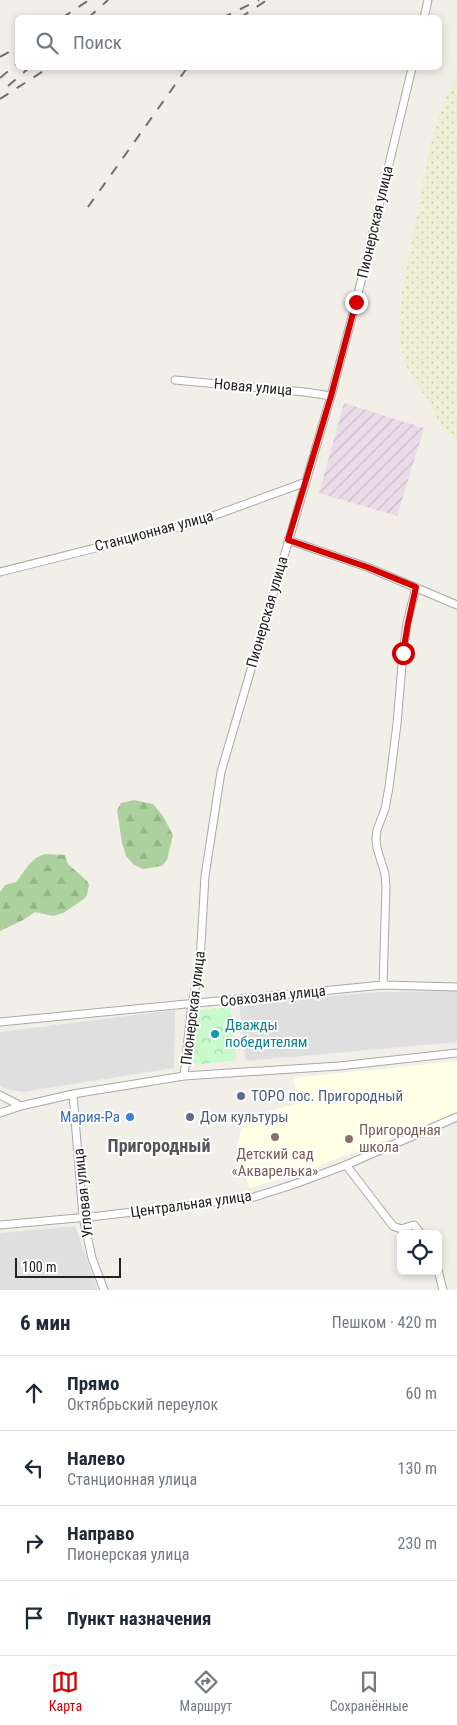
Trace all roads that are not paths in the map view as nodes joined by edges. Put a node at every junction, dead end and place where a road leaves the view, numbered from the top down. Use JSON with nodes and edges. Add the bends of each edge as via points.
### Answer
{"nodes":[{"id":1,"x":428,"y":0,"type":"edge"},
{"id":2,"x":425,"y":15,"type":"edge"},
{"id":3,"x":412,"y":70,"type":"edge"},
{"id":4,"x":174,"y":380,"type":"dead end"},
{"id":5,"x":331,"y":396,"type":"junction"},
{"id":6,"x":306,"y":482,"type":"junction"},
{"id":7,"x":288,"y":540,"type":"junction"},
{"id":8,"x":0,"y":572,"type":"edge"},
{"id":9,"x":416,"y":587,"type":"junction"},
{"id":10,"x":457,"y":605,"type":"edge"},
{"id":11,"x":383,"y":985,"type":"junction"},
{"id":12,"x":457,"y":987,"type":"edge"},
{"id":13,"x":192,"y":1004,"type":"junction"},
{"id":14,"x":0,"y":1022,"type":"edge"},
{"id":15,"x":457,"y":1053,"type":"edge"},
{"id":16,"x":184,"y":1076,"type":"junction"},
{"id":17,"x":73,"y":1094,"type":"junction"},
{"id":18,"x":0,"y":1095,"type":"edge"},
{"id":19,"x":21,"y":1106,"type":"junction"},
{"id":20,"x":0,"y":1113,"type":"edge"},
{"id":21,"x":457,"y":1117,"type":"edge"},
{"id":22,"x":346,"y":1165,"type":"junction"},
{"id":23,"x":83,"y":1216,"type":"junction"},
{"id":24,"x":0,"y":1224,"type":"edge"},
{"id":25,"x":418,"y":1230,"type":"edge"},
{"id":26,"x":439,"y":1275,"type":"edge"},
{"id":27,"x":104,"y":1290,"type":"edge"},
{"id":28,"x":443,"y":1290,"type":"edge"}],
"edges":[{"from":1,"to":2,"type":"street"},
{"from":3,"to":5,"type":"street","name":"Пионерская улица"},
{"from":4,"to":5,"type":"street","name":"Новая улица"},
{"from":5,"to":6,"type":"street","name":"Пионерская улица"},
{"from":6,"to":7,"type":"street","name":"Пионерская улица"},
{"from":6,"to":8,"type":"street","name":"Станционная улица","via":[[190,524]]},
{"from":7,"to":9,"type":"street"},
{"from":7,"to":13,"type":"street","name":"Пионерская улица","via":[[221,772],[205,876],[200,962]]},
{"from":9,"to":10,"type":"street"},
{"from":9,"to":11,"type":"street","via":[[403,653],[389,787],[376,840],[386,888]]},
{"from":11,"to":12,"type":"street","name":"Совхозная улица"},
{"from":11,"to":13,"type":"street","name":"Совхозная улица"},
{"from":13,"to":14,"type":"street","name":"Совхозная улица"},
{"from":13,"to":16,"type":"street","name":"Пионерская улица"},
{"from":15,"to":16,"type":"street","via":[[339,1066]]},
{"from":16,"to":17,"type":"street"},
{"from":17,"to":19,"type":"street"},
{"from":17,"to":23,"type":"street","name":"Угловая улица"},
{"from":18,"to":19,"type":"street"},
{"from":19,"to":20,"type":"street"},
{"from":21,"to":22,"type":"street","name":"Центральная улица"},
{"from":22,"to":23,"type":"street","name":"Центральная улица","via":[[250,1198]]},
{"from":22,"to":25,"type":"street","via":[[393,1226],[401,1229],[414,1224]]},
{"from":23,"to":24,"type":"street","name":"Центральная улица"},
{"from":23,"to":27,"type":"street","name":"Угловая улица","via":[[92,1258]]},
{"from":26,"to":28,"type":"street"}]}
